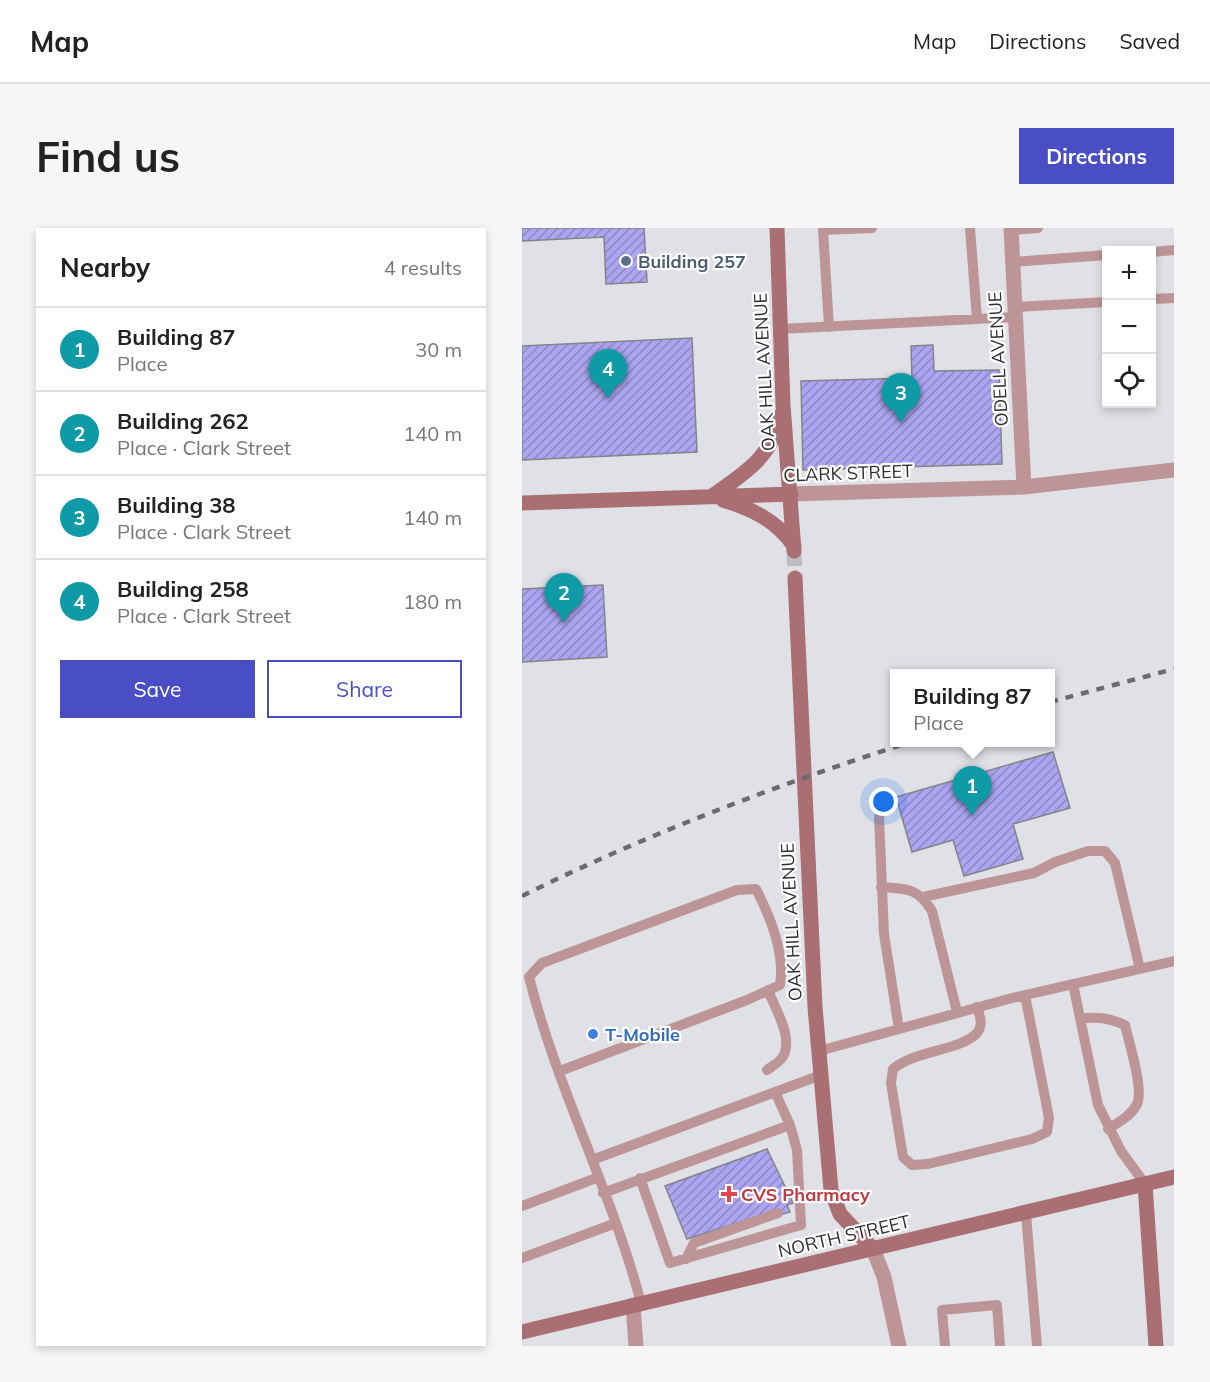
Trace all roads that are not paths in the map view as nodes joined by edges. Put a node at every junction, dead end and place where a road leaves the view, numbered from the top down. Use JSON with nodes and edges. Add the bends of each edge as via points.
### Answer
{"nodes":[{"id":1,"x":777,"y":228,"type":"edge"},
{"id":2,"x":872,"y":228,"type":"edge"},
{"id":3,"x":970,"y":228,"type":"edge"},
{"id":4,"x":1038,"y":228,"type":"edge"},
{"id":5,"x":1011,"y":229,"type":"edge"},
{"id":6,"x":1174,"y":250,"type":"edge"},
{"id":7,"x":1156,"y":252,"type":"edge"},
{"id":8,"x":1102,"y":255,"type":"edge"},
{"id":9,"x":1012,"y":262,"type":"junction"},
{"id":10,"x":1174,"y":297,"type":"edge"},
{"id":11,"x":1156,"y":299,"type":"edge"},
{"id":12,"x":1102,"y":303,"type":"edge"},
{"id":13,"x":1015,"y":312,"type":"junction"},
{"id":14,"x":977,"y":319,"type":"junction"},
{"id":15,"x":829,"y":327,"type":"junction"},
{"id":16,"x":780,"y":330,"type":"junction"},
{"id":17,"x":783,"y":405,"type":"junction"},
{"id":18,"x":1174,"y":470,"type":"edge"},
{"id":19,"x":1024,"y":487,"type":"junction"},
{"id":20,"x":791,"y":494,"type":"junction"},
{"id":21,"x":712,"y":496,"type":"junction"},
{"id":22,"x":522,"y":503,"type":"edge"},
{"id":23,"x":795,"y":578,"type":"tunnel mouth"},
{"id":24,"x":879,"y":817,"type":"dead end"},
{"id":25,"x":882,"y":887,"type":"junction"},
{"id":26,"x":923,"y":897,"type":"junction"},
{"id":27,"x":1174,"y":961,"type":"edge"},
{"id":28,"x":1140,"y":969,"type":"junction"},
{"id":29,"x":1073,"y":984,"type":"junction"},
{"id":30,"x":768,"y":990,"type":"junction"},
{"id":31,"x":527,"y":994,"type":"edge"},
{"id":32,"x":1025,"y":995,"type":"junction"},
{"id":33,"x":977,"y":1007,"type":"junction"},
{"id":34,"x":957,"y":1012,"type":"junction"},
{"id":35,"x":1080,"y":1019,"type":"junction"},
{"id":36,"x":899,"y":1029,"type":"junction"},
{"id":37,"x":819,"y":1051,"type":"junction"},
{"id":38,"x":767,"y":1070,"type":"dead end"},
{"id":39,"x":560,"y":1071,"type":"junction"},
{"id":40,"x":821,"y":1075,"type":"junction"},
{"id":41,"x":775,"y":1092,"type":"junction"},
{"id":42,"x":790,"y":1125,"type":"junction"},
{"id":43,"x":1108,"y":1129,"type":"junction"},
{"id":44,"x":592,"y":1160,"type":"junction"},
{"id":45,"x":599,"y":1177,"type":"junction"},
{"id":46,"x":1174,"y":1177,"type":"edge"},
{"id":47,"x":640,"y":1178,"type":"junction"},
{"id":48,"x":1145,"y":1184,"type":"junction"},
{"id":49,"x":603,"y":1193,"type":"junction"},
{"id":50,"x":522,"y":1206,"type":"edge"},
{"id":51,"x":778,"y":1213,"type":"dead end"},
{"id":52,"x":1026,"y":1214,"type":"junction"},
{"id":53,"x":616,"y":1223,"type":"junction"},
{"id":54,"x":873,"y":1249,"type":"junction"},
{"id":55,"x":522,"y":1258,"type":"edge"},
{"id":56,"x":686,"y":1259,"type":"junction"},
{"id":57,"x":637,"y":1304,"type":"junction"},
{"id":58,"x":522,"y":1332,"type":"edge"},
{"id":59,"x":636,"y":1346,"type":"edge"},
{"id":60,"x":898,"y":1346,"type":"edge"},
{"id":61,"x":945,"y":1346,"type":"edge"},
{"id":62,"x":1000,"y":1346,"type":"edge"},
{"id":63,"x":1037,"y":1346,"type":"edge"},
{"id":64,"x":1156,"y":1346,"type":"edge"}],
"edges":[{"from":1,"to":16,"type":"street","name":"OAK HILL AVENUE"},
{"from":2,"to":15,"type":"lane","via":[[823,230]]},
{"from":3,"to":14,"type":"lane"},
{"from":4,"to":5,"type":"lane"},
{"from":5,"to":9,"type":"street","name":"ODELL AVENUE"},
{"from":6,"to":7,"type":"lane"},
{"from":8,"to":9,"type":"lane"},
{"from":9,"to":13,"type":"street","name":"ODELL AVENUE"},
{"from":10,"to":11,"type":"lane"},
{"from":12,"to":13,"type":"lane"},
{"from":13,"to":14,"type":"lane"},
{"from":13,"to":19,"type":"street","name":"ODELL AVENUE"},
{"from":14,"to":15,"type":"lane"},
{"from":15,"to":16,"type":"lane"},
{"from":16,"to":17,"type":"street","name":"OAK HILL AVENUE"},
{"from":17,"to":20,"type":"street","name":"OAK HILL AVENUE"},
{"from":17,"to":21,"type":"street","via":[[778,428],[764,455],[744,475]]},
{"from":18,"to":19,"type":"street","name":"CLARK STREET"},
{"from":19,"to":20,"type":"street","name":"CLARK STREET"},
{"from":20,"to":21,"type":"street","name":"CLARK STREET"},
{"from":20,"to":21,"type":"street","name":"OAK HILL AVENUE","via":[[794,548],[782,529],[750,508]]},
{"from":21,"to":22,"type":"street","name":"CLARK STREET"},
{"from":23,"to":37,"type":"street","name":"OAK HILL AVENUE"},
{"from":24,"to":25,"type":"lane"},
{"from":25,"to":26,"type":"lane","via":[[910,889]]},
{"from":25,"to":36,"type":"lane","via":[[884,934]]},
{"from":26,"to":28,"type":"lane","via":[[1034,873],[1088,851],[1105,851],[1115,863]]},
{"from":26,"to":34,"type":"lane","via":[[932,911]]},
{"from":27,"to":28,"type":"lane"},
{"from":28,"to":29,"type":"lane"},
{"from":29,"to":32,"type":"lane"},
{"from":29,"to":35,"type":"lane"},
{"from":30,"to":31,"type":"lane","via":[[780,985],[783,968],[756,889],[737,890],[542,963],[529,977]]},
{"from":30,"to":38,"type":"lane","via":[[786,1044],[782,1058]]},
{"from":30,"to":39,"type":"lane"},
{"from":31,"to":39,"type":"lane"},
{"from":32,"to":33,"type":"lane"},
{"from":32,"to":33,"type":"lane","via":[[1050,1118],[1047,1132],[1032,1139],[912,1165],[903,1157],[891,1083],[893,1068],[903,1060],[977,1033],[981,1022]]},
{"from":33,"to":34,"type":"lane"},
{"from":34,"to":36,"type":"lane"},
{"from":35,"to":43,"type":"lane","via":[[1098,1105]]},
{"from":35,"to":43,"type":"lane","via":[[1094,1016],[1125,1025],[1138,1103],[1126,1118]]},
{"from":36,"to":37,"type":"lane"},
{"from":37,"to":40,"type":"street","name":"OAK HILL AVENUE"},
{"from":39,"to":44,"type":"lane"},
{"from":40,"to":41,"type":"lane"},
{"from":40,"to":54,"type":"street","name":"OAK HILL AVENUE","via":[[831,1190],[840,1214]]},
{"from":41,"to":42,"type":"lane"},
{"from":41,"to":44,"type":"lane"},
{"from":42,"to":47,"type":"lane"},
{"from":42,"to":56,"type":"lane","via":[[797,1150],[794,1207],[801,1225]]},
{"from":43,"to":48,"type":"lane"},
{"from":44,"to":45,"type":"lane"},
{"from":45,"to":49,"type":"lane"},
{"from":45,"to":50,"type":"lane"},
{"from":46,"to":48,"type":"street","name":"NORTH STREET"},
{"from":47,"to":49,"type":"lane"},
{"from":47,"to":56,"type":"lane","via":[[670,1263]]},
{"from":48,"to":52,"type":"street","name":"NORTH STREET"},
{"from":48,"to":64,"type":"street"},
{"from":49,"to":53,"type":"lane"},
{"from":51,"to":56,"type":"lane","via":[[694,1243]]},
{"from":52,"to":54,"type":"street","name":"NORTH STREET"},
{"from":52,"to":63,"type":"lane"},
{"from":53,"to":55,"type":"lane"},
{"from":53,"to":57,"type":"lane","via":[[631,1264]]},
{"from":54,"to":57,"type":"street","name":"NORTH STREET"},
{"from":54,"to":60,"type":"street","via":[[884,1277]]},
{"from":57,"to":58,"type":"street","name":"NORTH STREET"},
{"from":57,"to":59,"type":"street"},
{"from":61,"to":62,"type":"lane","via":[[942,1310],[997,1305]]}]}
